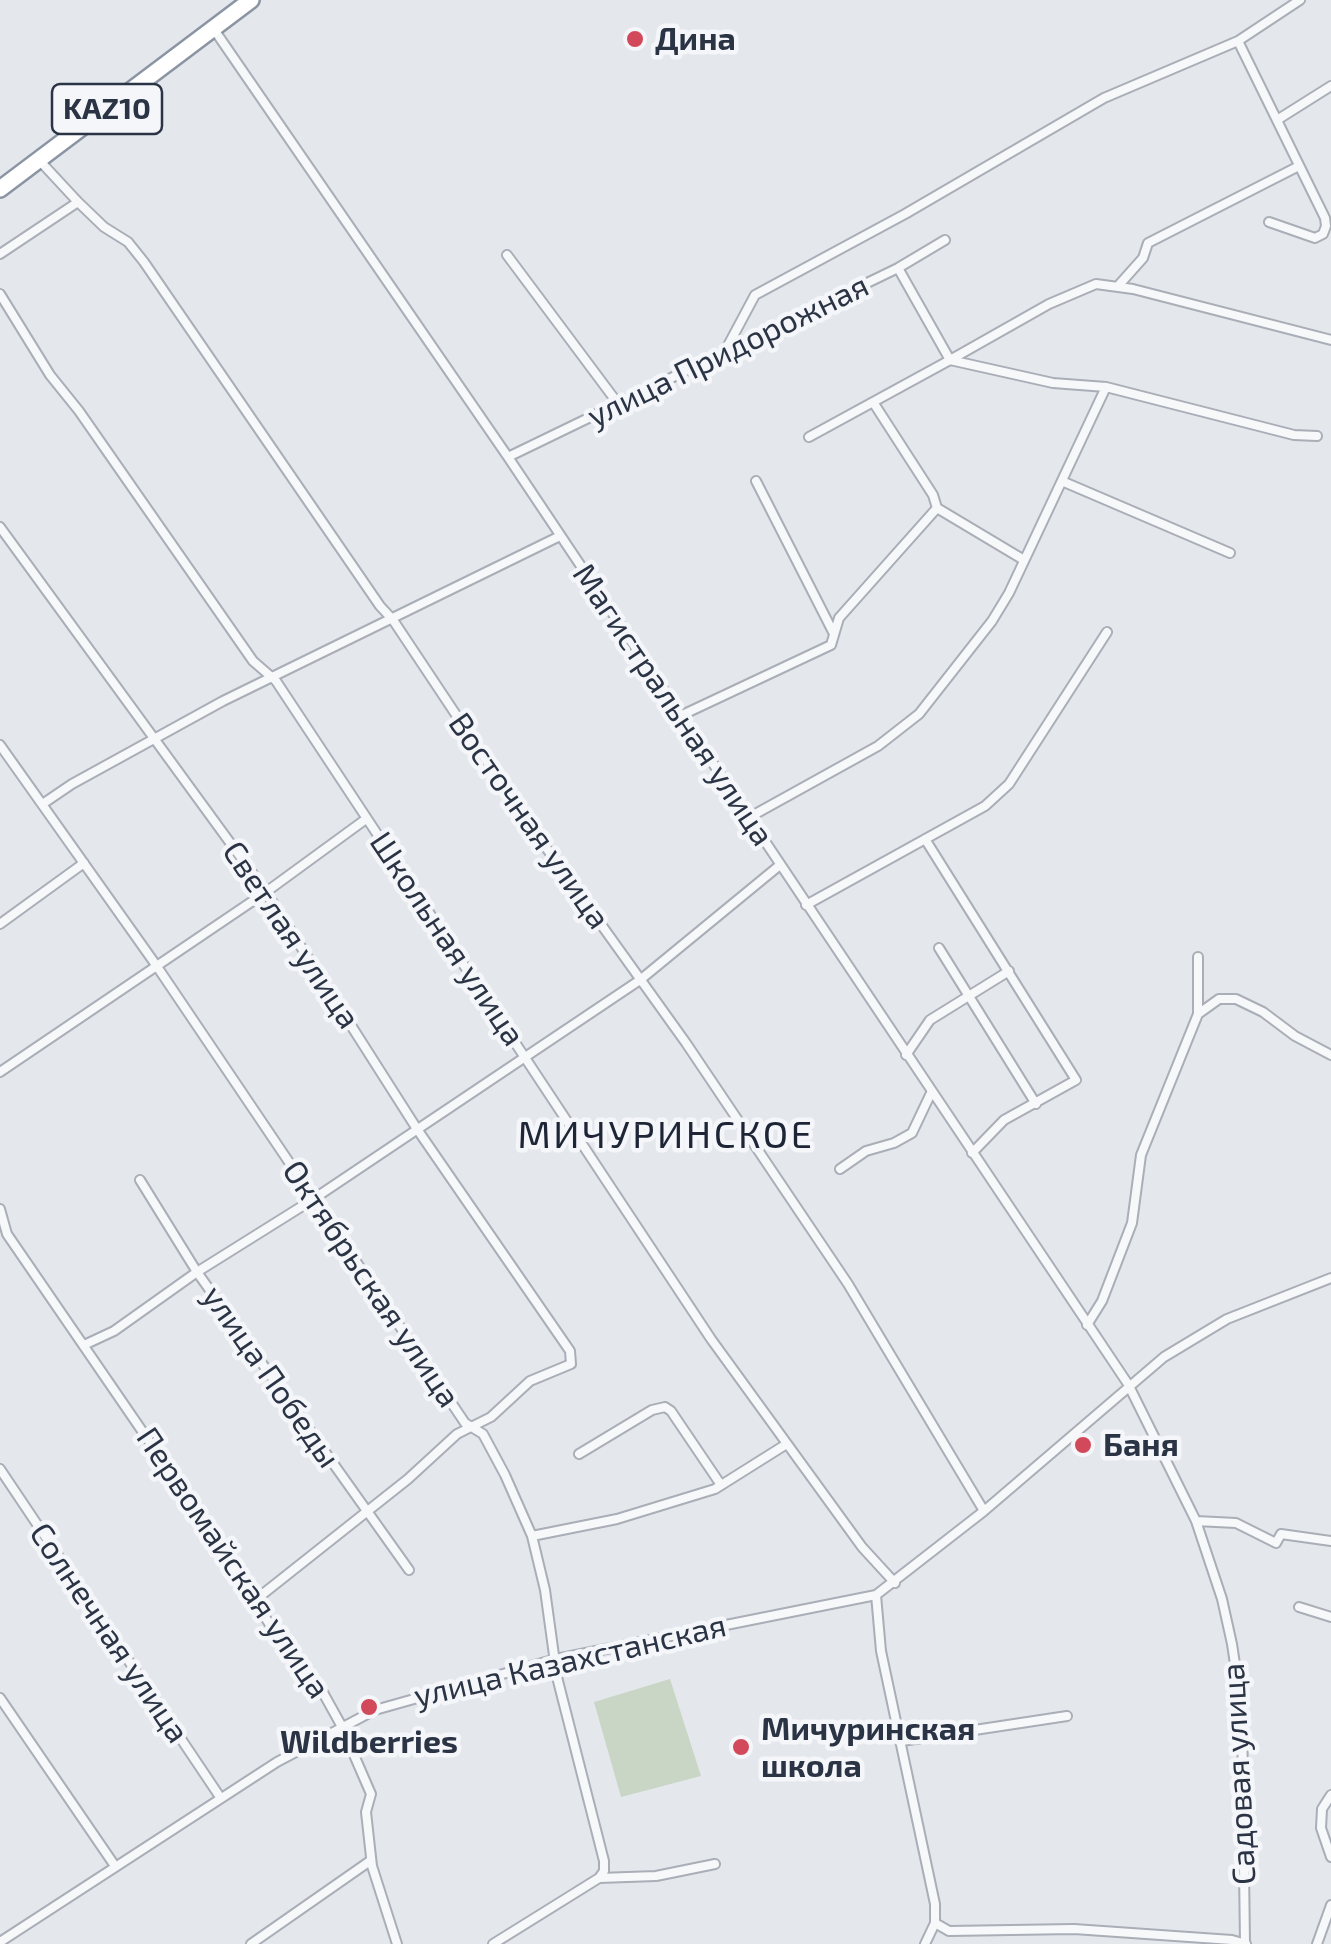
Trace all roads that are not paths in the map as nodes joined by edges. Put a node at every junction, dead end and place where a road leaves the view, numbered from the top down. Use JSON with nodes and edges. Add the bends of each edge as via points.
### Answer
{"nodes":[{"id":1,"x":251,"y":0,"type":"edge"},
{"id":2,"x":1300,"y":0,"type":"edge"},
{"id":3,"x":214,"y":28,"type":"junction"},
{"id":4,"x":1238,"y":41,"type":"junction"},
{"id":5,"x":1331,"y":86,"type":"edge"},
{"id":6,"x":1277,"y":120,"type":"junction"},
{"id":7,"x":39,"y":160,"type":"junction"},
{"id":8,"x":1299,"y":166,"type":"junction"},
{"id":9,"x":0,"y":189,"type":"edge"},
{"id":10,"x":78,"y":202,"type":"junction"},
{"id":11,"x":1269,"y":222,"type":"dead end"},
{"id":12,"x":945,"y":240,"type":"dead end"},
{"id":13,"x":0,"y":254,"type":"edge"},
{"id":14,"x":507,"y":256,"type":"dead end"},
{"id":15,"x":898,"y":268,"type":"junction"},
{"id":16,"x":1118,"y":286,"type":"junction"},
{"id":17,"x":0,"y":294,"type":"edge"},
{"id":18,"x":1331,"y":340,"type":"edge"},
{"id":19,"x":724,"y":353,"type":"junction"},
{"id":20,"x":950,"y":360,"type":"junction"},
{"id":21,"x":1106,"y":387,"type":"junction"},
{"id":22,"x":873,"y":402,"type":"junction"},
{"id":23,"x":619,"y":405,"type":"junction"},
{"id":24,"x":1317,"y":436,"type":"dead end"},
{"id":25,"x":809,"y":438,"type":"dead end"},
{"id":26,"x":508,"y":457,"type":"junction"},
{"id":27,"x":756,"y":480,"type":"dead end"},
{"id":28,"x":1064,"y":482,"type":"junction"},
{"id":29,"x":937,"y":508,"type":"junction"},
{"id":30,"x":0,"y":527,"type":"edge"},
{"id":31,"x":560,"y":536,"type":"junction"},
{"id":32,"x":1230,"y":553,"type":"dead end"},
{"id":33,"x":1024,"y":560,"type":"junction"},
{"id":34,"x":394,"y":620,"type":"junction"},
{"id":35,"x":833,"y":632,"type":"junction"},
{"id":36,"x":1108,"y":632,"type":"dead end"},
{"id":37,"x":271,"y":676,"type":"junction"},
{"id":38,"x":680,"y":716,"type":"junction"},
{"id":39,"x":153,"y":738,"type":"junction"},
{"id":40,"x":0,"y":745,"type":"edge"},
{"id":41,"x":44,"y":803,"type":"junction"},
{"id":42,"x":748,"y":818,"type":"junction"},
{"id":43,"x":366,"y":819,"type":"junction"},
{"id":44,"x":925,"y":839,"type":"junction"},
{"id":45,"x":84,"y":863,"type":"junction"},
{"id":46,"x":780,"y":865,"type":"junction"},
{"id":47,"x":266,"y":892,"type":"junction"},
{"id":48,"x":806,"y":906,"type":"junction"},
{"id":49,"x":0,"y":924,"type":"edge"},
{"id":50,"x":938,"y":948,"type":"dead end"},
{"id":51,"x":1198,"y":956,"type":"dead end"},
{"id":52,"x":156,"y":965,"type":"junction"},
{"id":53,"x":1009,"y":971,"type":"junction"},
{"id":54,"x":640,"y":980,"type":"junction"},
{"id":55,"x":969,"y":996,"type":"junction"},
{"id":56,"x":1198,"y":1014,"type":"junction"},
{"id":57,"x":1331,"y":1054,"type":"edge"},
{"id":58,"x":906,"y":1055,"type":"junction"},
{"id":59,"x":527,"y":1057,"type":"junction"},
{"id":60,"x":0,"y":1072,"type":"edge"},
{"id":61,"x":931,"y":1093,"type":"junction"},
{"id":62,"x":1036,"y":1104,"type":"junction"},
{"id":63,"x":417,"y":1129,"type":"junction"},
{"id":64,"x":972,"y":1154,"type":"junction"},
{"id":65,"x":840,"y":1169,"type":"dead end"},
{"id":66,"x":140,"y":1180,"type":"dead end"},
{"id":67,"x":312,"y":1200,"type":"junction"},
{"id":68,"x":0,"y":1209,"type":"edge"},
{"id":69,"x":196,"y":1272,"type":"junction"},
{"id":70,"x":1331,"y":1278,"type":"edge"},
{"id":71,"x":1087,"y":1325,"type":"junction"},
{"id":72,"x":84,"y":1345,"type":"junction"},
{"id":73,"x":1128,"y":1384,"type":"junction"},
{"id":74,"x":471,"y":1426,"type":"junction"},
{"id":75,"x":785,"y":1445,"type":"junction"},
{"id":76,"x":579,"y":1454,"type":"dead end"},
{"id":77,"x":0,"y":1468,"type":"edge"},
{"id":78,"x":721,"y":1485,"type":"junction"},
{"id":79,"x":365,"y":1510,"type":"junction"},
{"id":80,"x":984,"y":1510,"type":"junction"},
{"id":81,"x":1196,"y":1522,"type":"junction"},
{"id":82,"x":532,"y":1536,"type":"junction"},
{"id":83,"x":1331,"y":1541,"type":"edge"},
{"id":84,"x":409,"y":1570,"type":"dead end"},
{"id":85,"x":895,"y":1582,"type":"junction"},
{"id":86,"x":876,"y":1595,"type":"junction"},
{"id":87,"x":254,"y":1600,"type":"junction"},
{"id":88,"x":1299,"y":1607,"type":"dead end"},
{"id":89,"x":1331,"y":1617,"type":"edge"},
{"id":90,"x":556,"y":1659,"type":"junction"},
{"id":91,"x":0,"y":1698,"type":"edge"},
{"id":92,"x":1067,"y":1716,"type":"dead end"},
{"id":93,"x":342,"y":1726,"type":"junction"},
{"id":94,"x":902,"y":1741,"type":"junction"},
{"id":95,"x":1331,"y":1796,"type":"edge"},
{"id":96,"x":220,"y":1797,"type":"junction"},
{"id":97,"x":1331,"y":1856,"type":"edge"},
{"id":98,"x":371,"y":1860,"type":"junction"},
{"id":99,"x":714,"y":1864,"type":"dead end"},
{"id":100,"x":115,"y":1866,"type":"junction"},
{"id":101,"x":599,"y":1878,"type":"junction"},
{"id":102,"x":1331,"y":1905,"type":"edge"},
{"id":103,"x":935,"y":1923,"type":"junction"},
{"id":104,"x":1048,"y":1929,"type":"junction"},
{"id":105,"x":2,"y":1941,"type":"edge"},
{"id":106,"x":251,"y":1944,"type":"edge"},
{"id":107,"x":397,"y":1944,"type":"edge"},
{"id":108,"x":493,"y":1944,"type":"edge"},
{"id":109,"x":926,"y":1944,"type":"edge"},
{"id":110,"x":1047,"y":1944,"type":"edge"},
{"id":111,"x":1245,"y":1944,"type":"edge"},
{"id":112,"x":1317,"y":1944,"type":"edge"}],
"edges":[{"from":1,"to":3,"type":"highway","number":"KAZ10"},
{"from":2,"to":4,"type":"street"},
{"from":3,"to":7,"type":"highway","number":"KAZ10"},
{"from":3,"to":26,"type":"street","name":"Магистральная улица"},
{"from":4,"to":6,"type":"street"},
{"from":4,"to":19,"type":"street","via":[[1104,98],[755,296]]},
{"from":5,"to":6,"type":"street"},
{"from":6,"to":8,"type":"street"},
{"from":7,"to":9,"type":"highway","number":"KAZ10"},
{"from":7,"to":10,"type":"street","name":"Восточная улица"},
{"from":8,"to":11,"type":"street","via":[[1325,218],[1323,234],[1315,238]]},
{"from":8,"to":16,"type":"street","via":[[1148,243],[1144,258]]},
{"from":10,"to":13,"type":"street"},
{"from":10,"to":34,"type":"street","name":"Восточная улица","via":[[144,262]]},
{"from":12,"to":15,"type":"street","name":"улица Придорожная"},
{"from":14,"to":23,"type":"street"},
{"from":15,"to":19,"type":"street","name":"улица Придорожная"},
{"from":15,"to":20,"type":"street"},
{"from":16,"to":18,"type":"street"},
{"from":16,"to":20,"type":"street","via":[[1096,284],[1049,304]]},
{"from":17,"to":37,"type":"street","name":"Школьная улица","via":[[50,375]]},
{"from":19,"to":23,"type":"street","name":"улица Придорожная"},
{"from":20,"to":21,"type":"street","via":[[1052,383]]},
{"from":20,"to":22,"type":"street"},
{"from":21,"to":24,"type":"street"},
{"from":21,"to":28,"type":"street"},
{"from":22,"to":25,"type":"street"},
{"from":22,"to":29,"type":"street"},
{"from":23,"to":26,"type":"street","name":"улица Придорожная"},
{"from":26,"to":31,"type":"street","name":"Магистральная улица"},
{"from":27,"to":35,"type":"street"},
{"from":28,"to":32,"type":"street"},
{"from":28,"to":33,"type":"street"},
{"from":29,"to":33,"type":"street"},
{"from":29,"to":35,"type":"street","via":[[838,618]]},
{"from":30,"to":39,"type":"street","name":"Светлая улица"},
{"from":31,"to":34,"type":"street"},
{"from":31,"to":38,"type":"street","name":"Магистральная улица"},
{"from":33,"to":42,"type":"street","via":[[992,621],[919,714],[878,746]]},
{"from":34,"to":37,"type":"street"},
{"from":34,"to":54,"type":"street","name":"Восточная улица"},
{"from":35,"to":38,"type":"street","via":[[831,645]]},
{"from":36,"to":44,"type":"street","via":[[1008,784],[985,806]]},
{"from":37,"to":39,"type":"street"},
{"from":37,"to":43,"type":"street","name":"Школьная улица"},
{"from":38,"to":42,"type":"street","name":"Магистральная улица"},
{"from":39,"to":41,"type":"street"},
{"from":39,"to":47,"type":"street","name":"Светлая улица"},
{"from":40,"to":41,"type":"street","name":"Октябрьская улица"},
{"from":41,"to":45,"type":"street","name":"Октябрьская улица"},
{"from":42,"to":46,"type":"street","name":"Магистральная улица"},
{"from":43,"to":47,"type":"street"},
{"from":43,"to":59,"type":"street","name":"Школьная улица"},
{"from":44,"to":48,"type":"street"},
{"from":44,"to":53,"type":"street"},
{"from":45,"to":49,"type":"street"},
{"from":45,"to":52,"type":"street","name":"Октябрьская улица"},
{"from":46,"to":48,"type":"street","name":"Магистральная улица"},
{"from":46,"to":54,"type":"street"},
{"from":47,"to":52,"type":"street"},
{"from":47,"to":63,"type":"street","name":"Светлая улица"},
{"from":48,"to":58,"type":"street","name":"Магистральная улица"},
{"from":50,"to":55,"type":"street"},
{"from":51,"to":56,"type":"street"},
{"from":52,"to":60,"type":"street"},
{"from":52,"to":67,"type":"street","name":"Октябрьская улица"},
{"from":53,"to":55,"type":"street"},
{"from":53,"to":62,"type":"street","via":[[1076,1080]]},
{"from":54,"to":59,"type":"street"},
{"from":54,"to":80,"type":"street","name":"Восточная улица","via":[[848,1284]]},
{"from":55,"to":58,"type":"street","via":[[930,1020]]},
{"from":55,"to":62,"type":"street"},
{"from":56,"to":57,"type":"street","via":[[1219,999],[1236,998]]},
{"from":56,"to":71,"type":"street","via":[[1141,1154],[1132,1222]]},
{"from":58,"to":61,"type":"street","name":"Магистральная улица"},
{"from":59,"to":63,"type":"street"},
{"from":59,"to":75,"type":"street","name":"Школьная улица"},
{"from":61,"to":64,"type":"street","name":"Магистральная улица"},
{"from":61,"to":65,"type":"street","via":[[912,1133]]},
{"from":62,"to":64,"type":"street","via":[[1004,1120]]},
{"from":63,"to":67,"type":"street"},
{"from":63,"to":74,"type":"street","name":"Светлая улица","via":[[570,1351],[571,1364],[530,1380]]},
{"from":64,"to":71,"type":"street","name":"Магистральная улица"},
{"from":66,"to":69,"type":"street","name":"улица Победы"},
{"from":67,"to":69,"type":"street"},
{"from":67,"to":74,"type":"street","name":"Октябрьская улица"},
{"from":68,"to":72,"type":"street","name":"Первомайская улица","via":[[7,1234]]},
{"from":69,"to":72,"type":"street"},
{"from":69,"to":79,"type":"street","name":"улица Победы"},
{"from":70,"to":73,"type":"street","name":"улица Казахстанская","via":[[1227,1319]]},
{"from":71,"to":73,"type":"street","name":"Магистральная улица"},
{"from":72,"to":87,"type":"street","name":"Первомайская улица"},
{"from":73,"to":80,"type":"street","name":"улица Казахстанская"},
{"from":73,"to":81,"type":"street","name":"Садовая улица"},
{"from":74,"to":79,"type":"street"},
{"from":74,"to":82,"type":"street","name":"Октябрьская улица","via":[[483,1434]]},
{"from":75,"to":78,"type":"street"},
{"from":75,"to":85,"type":"street","name":"Школьная улица"},
{"from":76,"to":78,"type":"street","via":[[664,1408]]},
{"from":77,"to":96,"type":"street","name":"Солнечная улица"},
{"from":78,"to":82,"type":"street"},
{"from":79,"to":84,"type":"street","name":"улица Победы"},
{"from":79,"to":87,"type":"street"},
{"from":80,"to":85,"type":"street","name":"улица Казахстанская"},
{"from":81,"to":83,"type":"street","via":[[1236,1523],[1276,1542],[1281,1534]]},
{"from":81,"to":111,"type":"street","name":"Садовая улица","via":[[1238,1676]]},
{"from":82,"to":90,"type":"street","name":"Октябрьская улица"},
{"from":85,"to":86,"type":"street","name":"улица Казахстанская"},
{"from":86,"to":90,"type":"street","name":"улица Казахстанская"},
{"from":86,"to":94,"type":"street"},
{"from":87,"to":93,"type":"street","name":"Первомайская улица"},
{"from":88,"to":89,"type":"street"},
{"from":90,"to":93,"type":"street","name":"улица Казахстанская","via":[[401,1700]]},
{"from":90,"to":101,"type":"street","name":"Октябрьская улица","via":[[604,1861]]},
{"from":91,"to":100,"type":"street"},
{"from":92,"to":94,"type":"street"},
{"from":93,"to":96,"type":"street","name":"улица Казахстанская"},
{"from":93,"to":98,"type":"street","name":"Первомайская улица","via":[[370,1794]]},
{"from":94,"to":103,"type":"street"},
{"from":95,"to":97,"type":"street","via":[[1321,1828]]},
{"from":96,"to":100,"type":"street","name":"улица Казахстанская"},
{"from":98,"to":106,"type":"street"},
{"from":98,"to":107,"type":"street","name":"Первомайская улица"},
{"from":99,"to":101,"type":"street"},
{"from":100,"to":105,"type":"street","name":"улица Казахстанская"},
{"from":101,"to":108,"type":"street"},
{"from":102,"to":112,"type":"street"},
{"from":103,"to":104,"type":"street","via":[[949,1931]]},
{"from":103,"to":109,"type":"street"},
{"from":104,"to":110,"type":"street"},
{"from":104,"to":111,"type":"street"}]}
